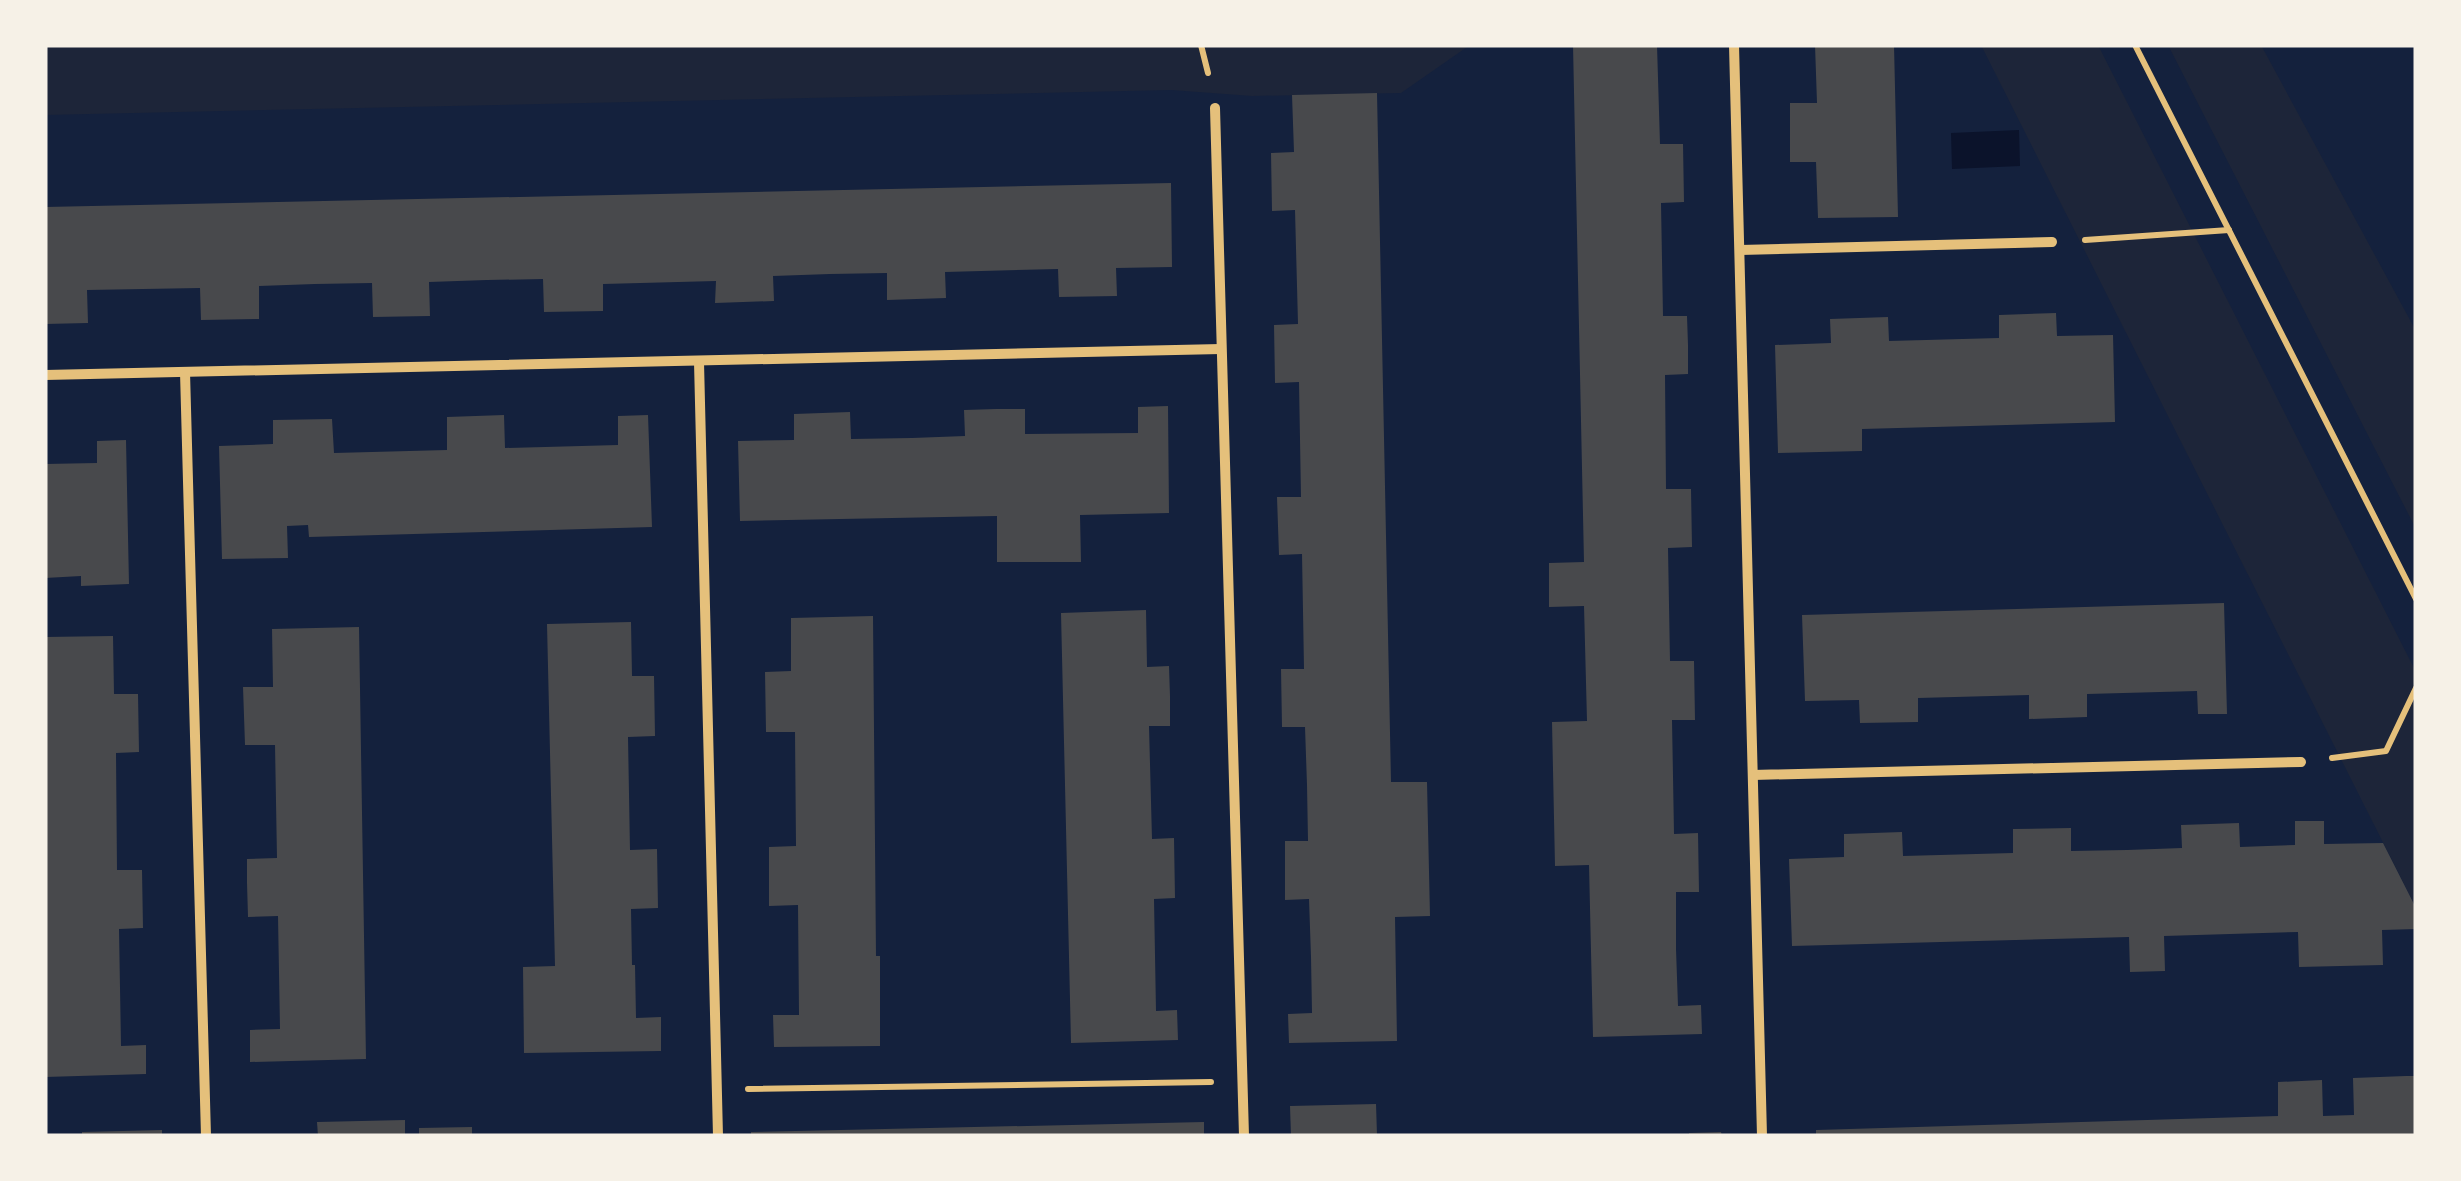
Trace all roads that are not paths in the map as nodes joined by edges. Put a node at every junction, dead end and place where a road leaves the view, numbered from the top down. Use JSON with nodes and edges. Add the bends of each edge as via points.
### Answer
{"nodes":[{"id":1,"x":1734,"y":45,"type":"edge"},
{"id":2,"x":1214,"y":108,"type":"dead end"},
{"id":3,"x":2052,"y":242,"type":"road end"},
{"id":4,"x":1740,"y":250,"type":"junction"},
{"id":5,"x":1222,"y":349,"type":"junction"},
{"id":6,"x":700,"y":362,"type":"junction"},
{"id":7,"x":186,"y":372,"type":"junction"},
{"id":8,"x":45,"y":375,"type":"edge"},
{"id":9,"x":2301,"y":762,"type":"road end"},
{"id":10,"x":1753,"y":775,"type":"junction"},
{"id":11,"x":206,"y":1136,"type":"edge"},
{"id":12,"x":718,"y":1136,"type":"edge"},
{"id":13,"x":1244,"y":1136,"type":"edge"},
{"id":14,"x":1762,"y":1136,"type":"edge"}],
"edges":[{"from":1,"to":4,"type":"street"},
{"from":2,"to":5,"type":"street"},
{"from":3,"to":4,"type":"street"},
{"from":4,"to":10,"type":"street"},
{"from":5,"to":6,"type":"street"},
{"from":5,"to":13,"type":"street"},
{"from":6,"to":7,"type":"street"},
{"from":6,"to":12,"type":"street"},
{"from":7,"to":8,"type":"street"},
{"from":7,"to":11,"type":"street"},
{"from":9,"to":10,"type":"street"},
{"from":10,"to":14,"type":"street"}]}
